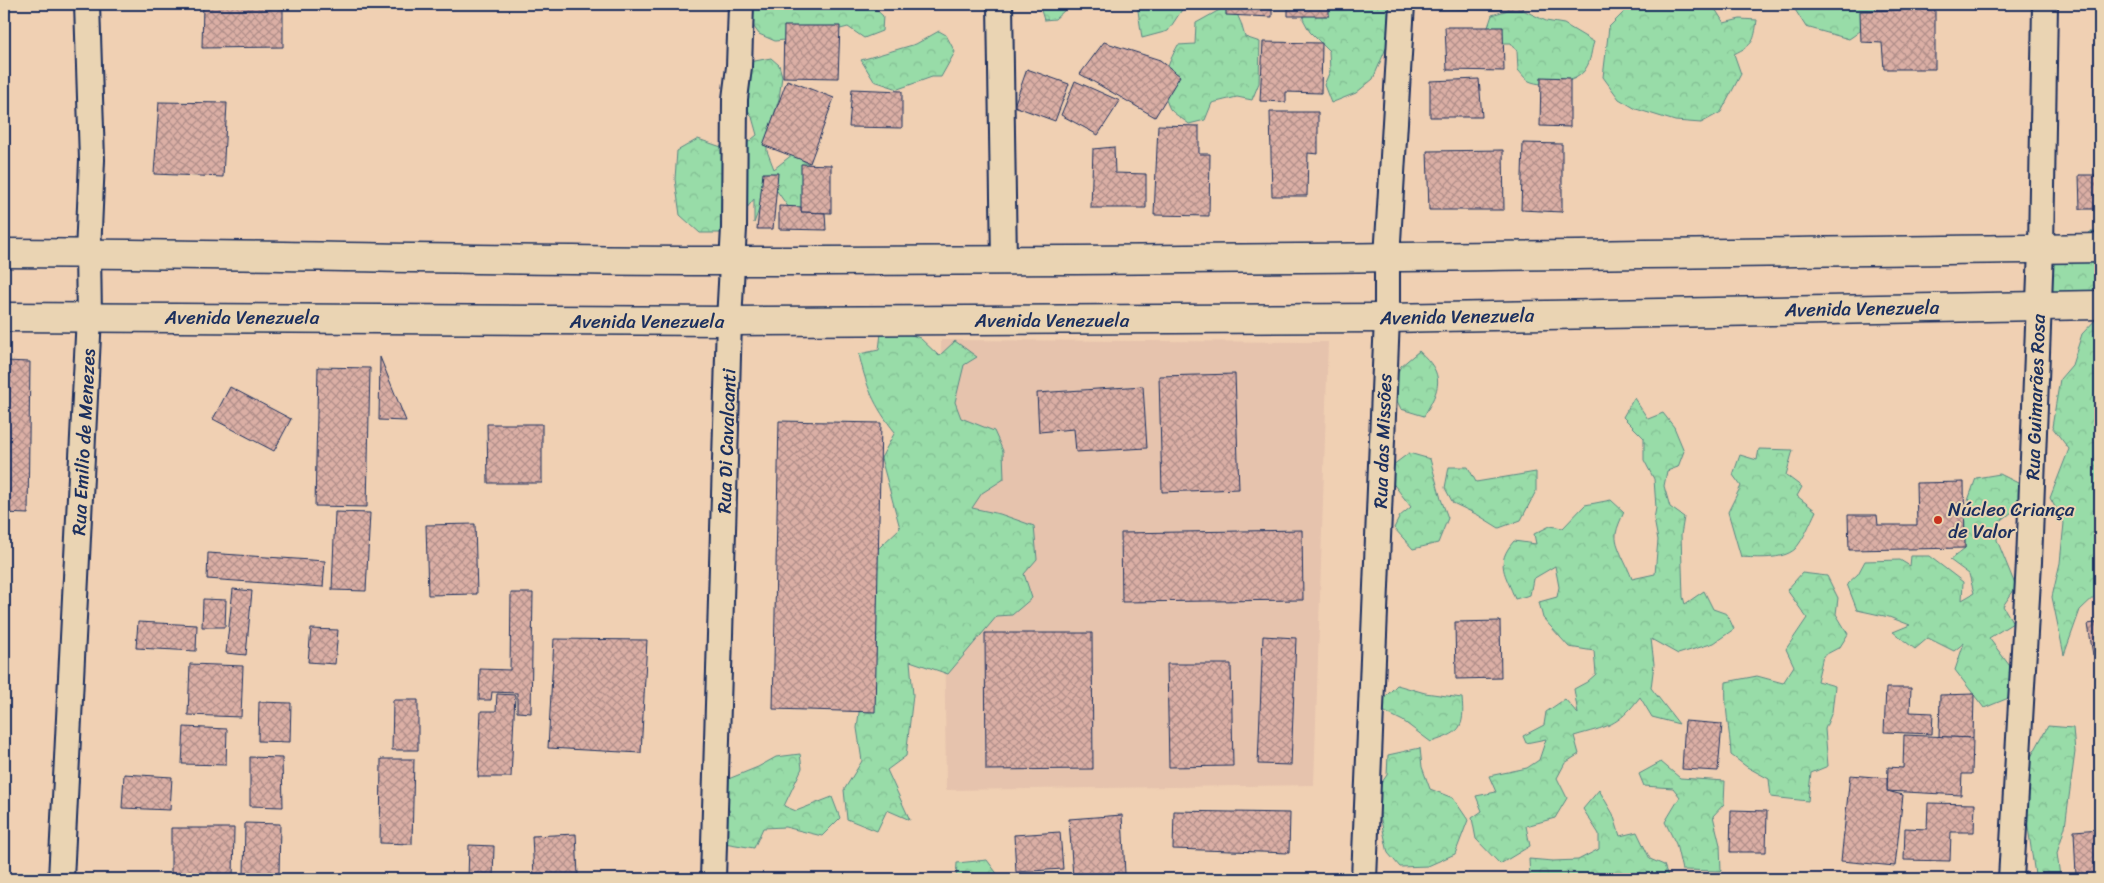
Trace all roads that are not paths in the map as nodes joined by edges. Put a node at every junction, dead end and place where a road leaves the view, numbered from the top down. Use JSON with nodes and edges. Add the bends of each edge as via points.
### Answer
{"nodes":[{"id":1,"x":87,"y":4,"type":"edge"},
{"id":2,"x":741,"y":4,"type":"edge"},
{"id":3,"x":1000,"y":4,"type":"edge"},
{"id":4,"x":1402,"y":4,"type":"edge"},
{"id":5,"x":2045,"y":4,"type":"edge"},
{"id":6,"x":2100,"y":248,"type":"edge"},
{"id":7,"x":2041,"y":249,"type":"junction"},
{"id":8,"x":4,"y":253,"type":"edge"},
{"id":9,"x":88,"y":253,"type":"junction"},
{"id":10,"x":1387,"y":258,"type":"junction"},
{"id":11,"x":732,"y":261,"type":"junction"},
{"id":12,"x":1004,"y":261,"type":"junction"},
{"id":13,"x":2039,"y":305,"type":"junction"},
{"id":14,"x":2100,"y":305,"type":"edge"},
{"id":15,"x":89,"y":316,"type":"junction"},
{"id":16,"x":4,"y":317,"type":"edge"},
{"id":17,"x":1387,"y":318,"type":"junction"},
{"id":18,"x":729,"y":321,"type":"junction"},
{"id":19,"x":61,"y":879,"type":"edge"},
{"id":20,"x":714,"y":879,"type":"edge"},
{"id":21,"x":1364,"y":879,"type":"edge"},
{"id":22,"x":2011,"y":879,"type":"edge"}],
"edges":[{"from":1,"to":9,"type":"street","name":"Rua Emilio de Menezes","via":[[92,160]]},
{"from":2,"to":11,"type":"street","name":"Rua Di Cavalcanti","via":[[734,99]]},
{"from":3,"to":12,"type":"street"},
{"from":4,"to":10,"type":"street","name":"Rua das Missões"},
{"from":5,"to":7,"type":"street","name":"Rua Guimarães Rosa"},
{"from":6,"to":7,"type":"main road"},
{"from":7,"to":10,"type":"main road"},
{"from":7,"to":13,"type":"street","name":"Rua Guimarães Rosa"},
{"from":8,"to":9,"type":"main road"},
{"from":9,"to":11,"type":"main road"},
{"from":9,"to":15,"type":"street","name":"Rua Emilio de Menezes"},
{"from":10,"to":12,"type":"main road"},
{"from":10,"to":17,"type":"street","name":"Rua das Missões"},
{"from":11,"to":12,"type":"main road"},
{"from":11,"to":18,"type":"street","name":"Rua Di Cavalcanti"},
{"from":13,"to":14,"type":"main road","name":"Avenida Venezuela"},
{"from":13,"to":17,"type":"main road","name":"Avenida Venezuela"},
{"from":13,"to":22,"type":"street","name":"Rua Guimarães Rosa","via":[[2029,562]]},
{"from":15,"to":16,"type":"main road","name":"Avenida Venezuela"},
{"from":15,"to":18,"type":"main road","name":"Avenida Venezuela"},
{"from":15,"to":19,"type":"street","name":"Rua Emilio de Menezes"},
{"from":17,"to":18,"type":"main road","name":"Avenida Venezuela"},
{"from":17,"to":21,"type":"street","name":"Rua das Missões"},
{"from":18,"to":20,"type":"street","name":"Rua Di Cavalcanti"}]}
